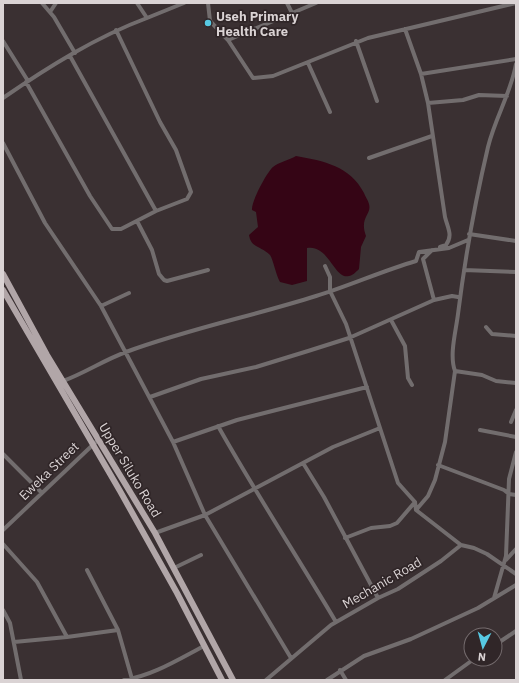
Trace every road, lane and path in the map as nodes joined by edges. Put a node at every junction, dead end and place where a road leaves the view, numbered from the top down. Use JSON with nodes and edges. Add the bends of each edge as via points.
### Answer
{"nodes":[{"id":1,"x":42,"y":3,"type":"edge"},
{"id":2,"x":56,"y":3,"type":"edge"},
{"id":3,"x":137,"y":3,"type":"edge"},
{"id":4,"x":184,"y":3,"type":"edge"},
{"id":5,"x":208,"y":3,"type":"edge"},
{"id":6,"x":287,"y":3,"type":"edge"},
{"id":7,"x":316,"y":3,"type":"edge"},
{"id":8,"x":516,"y":3,"type":"edge"},
{"id":9,"x":50,"y":12,"type":"junction"},
{"id":10,"x":292,"y":13,"type":"junction"},
{"id":11,"x":148,"y":18,"type":"junction"},
{"id":12,"x":405,"y":29,"type":"junction"},
{"id":13,"x":116,"y":30,"type":"junction"},
{"id":14,"x":228,"y":40,"type":"junction"},
{"id":15,"x":3,"y":41,"type":"edge"},
{"id":16,"x":356,"y":41,"type":"junction"},
{"id":17,"x":75,"y":54,"type":"junction"},
{"id":18,"x":70,"y":56,"type":"junction"},
{"id":19,"x":516,"y":59,"type":"edge"},
{"id":20,"x":308,"y":62,"type":"junction"},
{"id":21,"x":516,"y":64,"type":"edge"},
{"id":22,"x":421,"y":74,"type":"junction"},
{"id":23,"x":27,"y":81,"type":"junction"},
{"id":24,"x":507,"y":96,"type":"junction"},
{"id":25,"x":3,"y":98,"type":"edge"},
{"id":26,"x":377,"y":101,"type":"dead end"},
{"id":27,"x":428,"y":103,"type":"junction"},
{"id":28,"x":330,"y":112,"type":"dead end"},
{"id":29,"x":432,"y":136,"type":"junction"},
{"id":30,"x":3,"y":143,"type":"edge"},
{"id":31,"x":369,"y":158,"type":"dead end"},
{"id":32,"x":156,"y":211,"type":"junction"},
{"id":33,"x":137,"y":221,"type":"junction"},
{"id":34,"x":469,"y":234,"type":"junction"},
{"id":35,"x":468,"y":240,"type":"junction"},
{"id":36,"x":516,"y":241,"type":"edge"},
{"id":37,"x":432,"y":250,"type":"junction"},
{"id":38,"x":326,"y":266,"type":"dead end"},
{"id":39,"x":208,"y":270,"type":"dead end"},
{"id":40,"x":464,"y":270,"type":"junction"},
{"id":41,"x":516,"y":272,"type":"edge"},
{"id":42,"x":3,"y":274,"type":"edge"},
{"id":43,"x":3,"y":290,"type":"edge"},
{"id":44,"x":461,"y":290,"type":"junction"},
{"id":45,"x":330,"y":291,"type":"junction"},
{"id":46,"x":129,"y":293,"type":"dead end"},
{"id":47,"x":452,"y":296,"type":"junction"},
{"id":48,"x":460,"y":296,"type":"junction"},
{"id":49,"x":434,"y":300,"type":"junction"},
{"id":50,"x":101,"y":306,"type":"junction"},
{"id":51,"x":392,"y":320,"type":"junction"},
{"id":52,"x":486,"y":327,"type":"dead end"},
{"id":53,"x":516,"y":336,"type":"edge"},
{"id":54,"x":349,"y":338,"type":"junction"},
{"id":55,"x":126,"y":352,"type":"junction"},
{"id":56,"x":455,"y":371,"type":"junction"},
{"id":57,"x":63,"y":381,"type":"junction"},
{"id":58,"x":516,"y":384,"type":"edge"},
{"id":59,"x":412,"y":385,"type":"dead end"},
{"id":60,"x":367,"y":387,"type":"junction"},
{"id":61,"x":150,"y":397,"type":"junction"},
{"id":62,"x":516,"y":410,"type":"edge"},
{"id":63,"x":512,"y":422,"type":"dead end"},
{"id":64,"x":218,"y":426,"type":"junction"},
{"id":65,"x":380,"y":428,"type":"junction"},
{"id":66,"x":480,"y":430,"type":"dead end"},
{"id":67,"x":516,"y":437,"type":"edge"},
{"id":68,"x":99,"y":439,"type":"junction"},
{"id":69,"x":173,"y":442,"type":"junction"},
{"id":70,"x":92,"y":444,"type":"junction"},
{"id":71,"x":516,"y":452,"type":"edge"},
{"id":72,"x":3,"y":454,"type":"edge"},
{"id":73,"x":303,"y":463,"type":"junction"},
{"id":74,"x":438,"y":465,"type":"junction"},
{"id":75,"x":253,"y":489,"type":"junction"},
{"id":76,"x":42,"y":492,"type":"junction"},
{"id":77,"x":509,"y":494,"type":"junction"},
{"id":78,"x":516,"y":495,"type":"edge"},
{"id":79,"x":415,"y":502,"type":"junction"},
{"id":80,"x":416,"y":510,"type":"junction"},
{"id":81,"x":205,"y":515,"type":"junction"},
{"id":82,"x":3,"y":530,"type":"edge"},
{"id":83,"x":155,"y":533,"type":"junction"},
{"id":84,"x":345,"y":538,"type":"junction"},
{"id":85,"x":3,"y":544,"type":"edge"},
{"id":86,"x":461,"y":545,"type":"junction"},
{"id":87,"x":516,"y":549,"type":"edge"},
{"id":88,"x":201,"y":555,"type":"dead end"},
{"id":89,"x":504,"y":564,"type":"junction"},
{"id":90,"x":174,"y":568,"type":"junction"},
{"id":91,"x":87,"y":570,"type":"dead end"},
{"id":92,"x":516,"y":574,"type":"edge"},
{"id":93,"x":516,"y":585,"type":"edge"},
{"id":94,"x":378,"y":598,"type":"junction"},
{"id":95,"x":494,"y":598,"type":"junction"},
{"id":96,"x":3,"y":610,"type":"edge"},
{"id":97,"x":336,"y":622,"type":"junction"},
{"id":98,"x":118,"y":630,"type":"junction"},
{"id":99,"x":516,"y":631,"type":"edge"},
{"id":100,"x":67,"y":637,"type":"junction"},
{"id":101,"x":503,"y":640,"type":"edge"},
{"id":102,"x":14,"y":642,"type":"junction"},
{"id":103,"x":204,"y":646,"type":"junction"},
{"id":104,"x":291,"y":658,"type":"junction"},
{"id":105,"x":463,"y":667,"type":"edge"},
{"id":106,"x":340,"y":670,"type":"junction"},
{"id":107,"x":132,"y":679,"type":"junction"},
{"id":108,"x":21,"y":680,"type":"edge"},
{"id":109,"x":124,"y":680,"type":"edge"},
{"id":110,"x":222,"y":680,"type":"edge"},
{"id":111,"x":232,"y":680,"type":"edge"},
{"id":112,"x":266,"y":680,"type":"edge"},
{"id":113,"x":327,"y":680,"type":"edge"},
{"id":114,"x":346,"y":680,"type":"edge"},
{"id":115,"x":445,"y":680,"type":"edge"}],
"edges":[{"from":1,"to":9,"type":"street"},
{"from":2,"to":9,"type":"street"},
{"from":3,"to":11,"type":"street"},
{"from":4,"to":11,"type":"street"},
{"from":5,"to":14,"type":"street","via":[[210,21]]},
{"from":6,"to":10,"type":"street"},
{"from":7,"to":10,"type":"street"},
{"from":8,"to":12,"type":"street"},
{"from":9,"to":17,"type":"street"},
{"from":10,"to":14,"type":"street"},
{"from":11,"to":13,"type":"street"},
{"from":12,"to":16,"type":"street"},
{"from":12,"to":22,"type":"street"},
{"from":13,"to":17,"type":"street"},
{"from":13,"to":32,"type":"street","via":[[176,150],[191,192],[187,199]]},
{"from":14,"to":20,"type":"street","via":[[253,78],[273,76]]},
{"from":15,"to":23,"type":"street"},
{"from":16,"to":20,"type":"street"},
{"from":16,"to":26,"type":"street"},
{"from":17,"to":18,"type":"street"},
{"from":18,"to":23,"type":"street"},
{"from":18,"to":32,"type":"street"},
{"from":19,"to":22,"type":"street"},
{"from":20,"to":28,"type":"street"},
{"from":21,"to":24,"type":"street"},
{"from":22,"to":27,"type":"street"},
{"from":23,"to":25,"type":"street"},
{"from":23,"to":33,"type":"street","via":[[108,225],[116,230]]},
{"from":24,"to":27,"type":"street","via":[[479,95],[463,100]]},
{"from":24,"to":34,"type":"street","via":[[489,147]]},
{"from":27,"to":29,"type":"street"},
{"from":29,"to":31,"type":"street"},
{"from":29,"to":37,"type":"street","via":[[445,217],[451,234],[446,246]]},
{"from":30,"to":50,"type":"street","via":[[45,223]]},
{"from":32,"to":33,"type":"street"},
{"from":33,"to":39,"type":"street","via":[[152,250],[159,274],[164,280]]},
{"from":34,"to":35,"type":"street"},
{"from":34,"to":36,"type":"street"},
{"from":35,"to":37,"type":"street","via":[[449,248]]},
{"from":35,"to":40,"type":"street"},
{"from":37,"to":45,"type":"street","via":[[419,252],[416,261]]},
{"from":37,"to":49,"type":"street","via":[[423,259]]},
{"from":38,"to":45,"type":"street","via":[[330,277]]},
{"from":40,"to":41,"type":"street"},
{"from":40,"to":44,"type":"street"},
{"from":42,"to":57,"type":"main road","name":"Upper Siluko Road"},
{"from":43,"to":70,"type":"main road","name":"Upper Siluko Road"},
{"from":44,"to":47,"type":"street"},
{"from":44,"to":48,"type":"street"},
{"from":45,"to":54,"type":"street","via":[[343,317]]},
{"from":45,"to":55,"type":"street","via":[[173,335]]},
{"from":46,"to":50,"type":"street"},
{"from":47,"to":48,"type":"street"},
{"from":47,"to":49,"type":"street"},
{"from":48,"to":56,"type":"street","via":[[453,356]]},
{"from":49,"to":51,"type":"street"},
{"from":50,"to":55,"type":"street"},
{"from":51,"to":54,"type":"street"},
{"from":51,"to":59,"type":"street","via":[[405,346],[408,378]]},
{"from":52,"to":53,"type":"street","via":[[492,334]]},
{"from":54,"to":60,"type":"street"},
{"from":54,"to":61,"type":"street","via":[[263,365],[201,379]]},
{"from":55,"to":57,"type":"street","via":[[83,374]]},
{"from":55,"to":61,"type":"street"},
{"from":56,"to":58,"type":"street"},
{"from":56,"to":74,"type":"street","via":[[445,442]]},
{"from":57,"to":68,"type":"main road","name":"Upper Siluko Road"},
{"from":60,"to":64,"type":"street"},
{"from":60,"to":65,"type":"street"},
{"from":61,"to":69,"type":"street"},
{"from":62,"to":63,"type":"street"},
{"from":64,"to":69,"type":"street"},
{"from":64,"to":75,"type":"street"},
{"from":65,"to":73,"type":"street","via":[[333,447]]},
{"from":65,"to":79,"type":"street","via":[[398,483]]},
{"from":66,"to":67,"type":"street"},
{"from":68,"to":70,"type":"street","name":"Eweka Street"},
{"from":68,"to":83,"type":"main road","name":"Upper Siluko Road"},
{"from":69,"to":81,"type":"street"},
{"from":70,"to":76,"type":"street","name":"Eweka Street"},
{"from":70,"to":103,"type":"main road","name":"Upper Siluko Road"},
{"from":71,"to":77,"type":"street","via":[[508,479]]},
{"from":72,"to":76,"type":"street"},
{"from":73,"to":75,"type":"street"},
{"from":73,"to":84,"type":"street"},
{"from":74,"to":77,"type":"street"},
{"from":74,"to":80,"type":"street","via":[[428,496]]},
{"from":75,"to":81,"type":"street"},
{"from":75,"to":97,"type":"street","via":[[290,544]]},
{"from":76,"to":82,"type":"street","name":"Eweka Street"},
{"from":77,"to":78,"type":"street"},
{"from":77,"to":89,"type":"street"},
{"from":79,"to":80,"type":"street"},
{"from":79,"to":84,"type":"street","via":[[397,523],[371,528]]},
{"from":80,"to":86,"type":"street"},
{"from":81,"to":83,"type":"street"},
{"from":81,"to":104,"type":"street"},
{"from":83,"to":90,"type":"main road","name":"Upper Siluko Road"},
{"from":84,"to":94,"type":"street"},
{"from":85,"to":100,"type":"street","via":[[37,582]]},
{"from":86,"to":89,"type":"street","via":[[474,548]]},
{"from":86,"to":94,"type":"street","name":"Mechanic Road","via":[[441,561]]},
{"from":87,"to":89,"type":"street"},
{"from":88,"to":90,"type":"street"},
{"from":89,"to":92,"type":"street"},
{"from":89,"to":95,"type":"street"},
{"from":90,"to":111,"type":"main road","name":"Upper Siluko Road"},
{"from":91,"to":98,"type":"street"},
{"from":93,"to":95,"type":"street"},
{"from":94,"to":97,"type":"street","name":"Mechanic Road"},
{"from":95,"to":106,"type":"street","via":[[411,639],[364,656]]},
{"from":96,"to":102,"type":"street","via":[[10,623]]},
{"from":97,"to":104,"type":"street","name":"Mechanic Road"},
{"from":98,"to":100,"type":"street"},
{"from":98,"to":107,"type":"street"},
{"from":99,"to":101,"type":"street"},
{"from":100,"to":102,"type":"street"},
{"from":102,"to":108,"type":"street"},
{"from":103,"to":107,"type":"street","via":[[167,666]]},
{"from":103,"to":110,"type":"main road","name":"Upper Siluko Road"},
{"from":104,"to":112,"type":"street","name":"Mechanic Road"},
{"from":105,"to":115,"type":"street"},
{"from":106,"to":113,"type":"street"},
{"from":106,"to":114,"type":"street"},
{"from":107,"to":109,"type":"street"}]}
